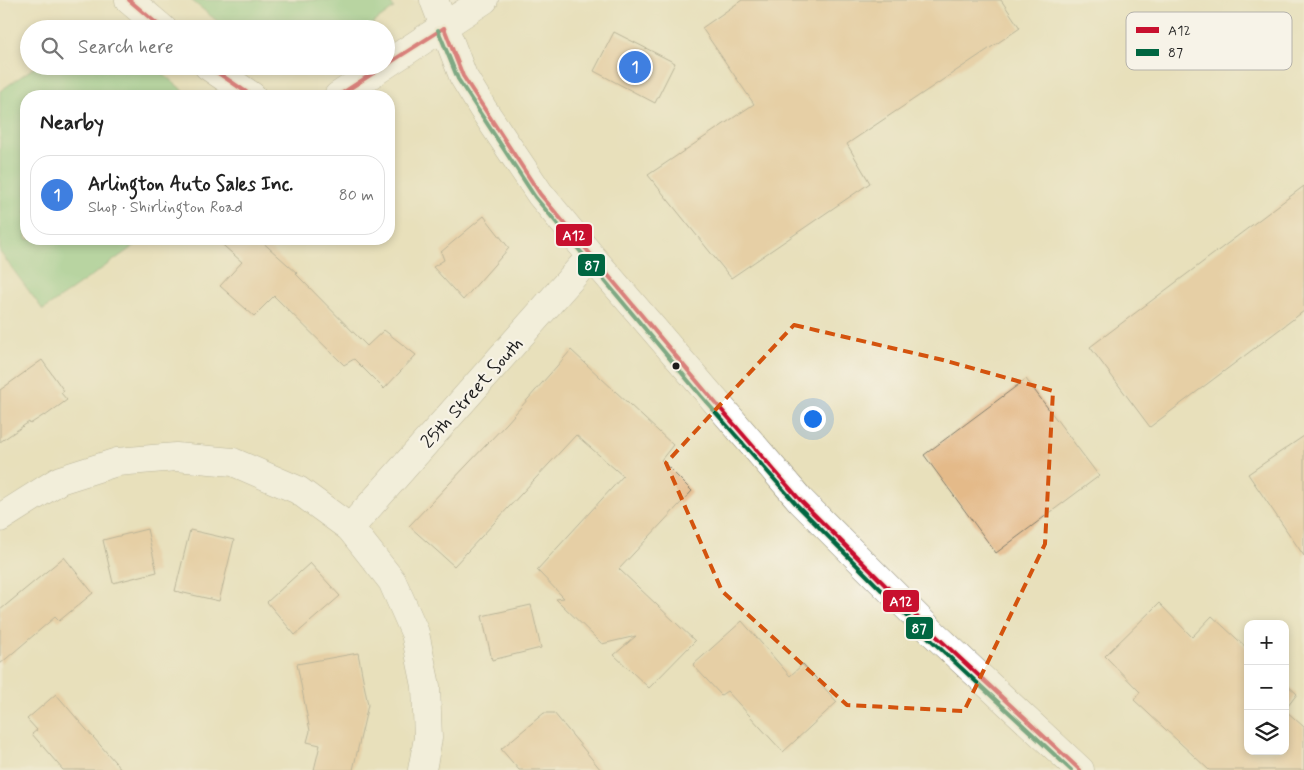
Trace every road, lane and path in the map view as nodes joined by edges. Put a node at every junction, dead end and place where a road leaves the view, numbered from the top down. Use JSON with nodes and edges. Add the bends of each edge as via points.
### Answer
{"nodes":[{"id":1,"x":129,"y":0,"type":"edge"},
{"id":2,"x":434,"y":0,"type":"edge"},
{"id":3,"x":484,"y":0,"type":"edge"},
{"id":4,"x":152,"y":20,"type":"edge"},
{"id":5,"x":444,"y":28,"type":"junction"},
{"id":6,"x":395,"y":59,"type":"edge"},
{"id":7,"x":221,"y":75,"type":"edge"},
{"id":8,"x":371,"y":75,"type":"edge"},
{"id":9,"x":243,"y":90,"type":"edge"},
{"id":10,"x":347,"y":90,"type":"edge"},
{"id":11,"x":591,"y":256,"type":"junction"},
{"id":12,"x":0,"y":518,"type":"edge"},
{"id":13,"x":350,"y":528,"type":"junction"},
{"id":14,"x":422,"y":770,"type":"edge"},
{"id":15,"x":1080,"y":770,"type":"edge"}],
"edges":[{"from":1,"to":4,"type":"street"},
{"from":2,"to":5,"type":"street"},
{"from":3,"to":5,"type":"street"},
{"from":5,"to":6,"type":"street"},
{"from":5,"to":11,"type":"street","via":[[463,76],[483,109],[540,194]]},
{"from":7,"to":9,"type":"street"},
{"from":8,"to":10,"type":"street"},
{"from":11,"to":13,"type":"street","name":"25th Street South"},
{"from":11,"to":15,"type":"street","via":[[801,501],[934,634]]},
{"from":12,"to":13,"type":"street","via":[[60,480],[117,462],[176,457],[233,462],[298,490]]},
{"from":13,"to":14,"type":"street","via":[[392,581],[415,633],[426,686],[428,738]]}]}
